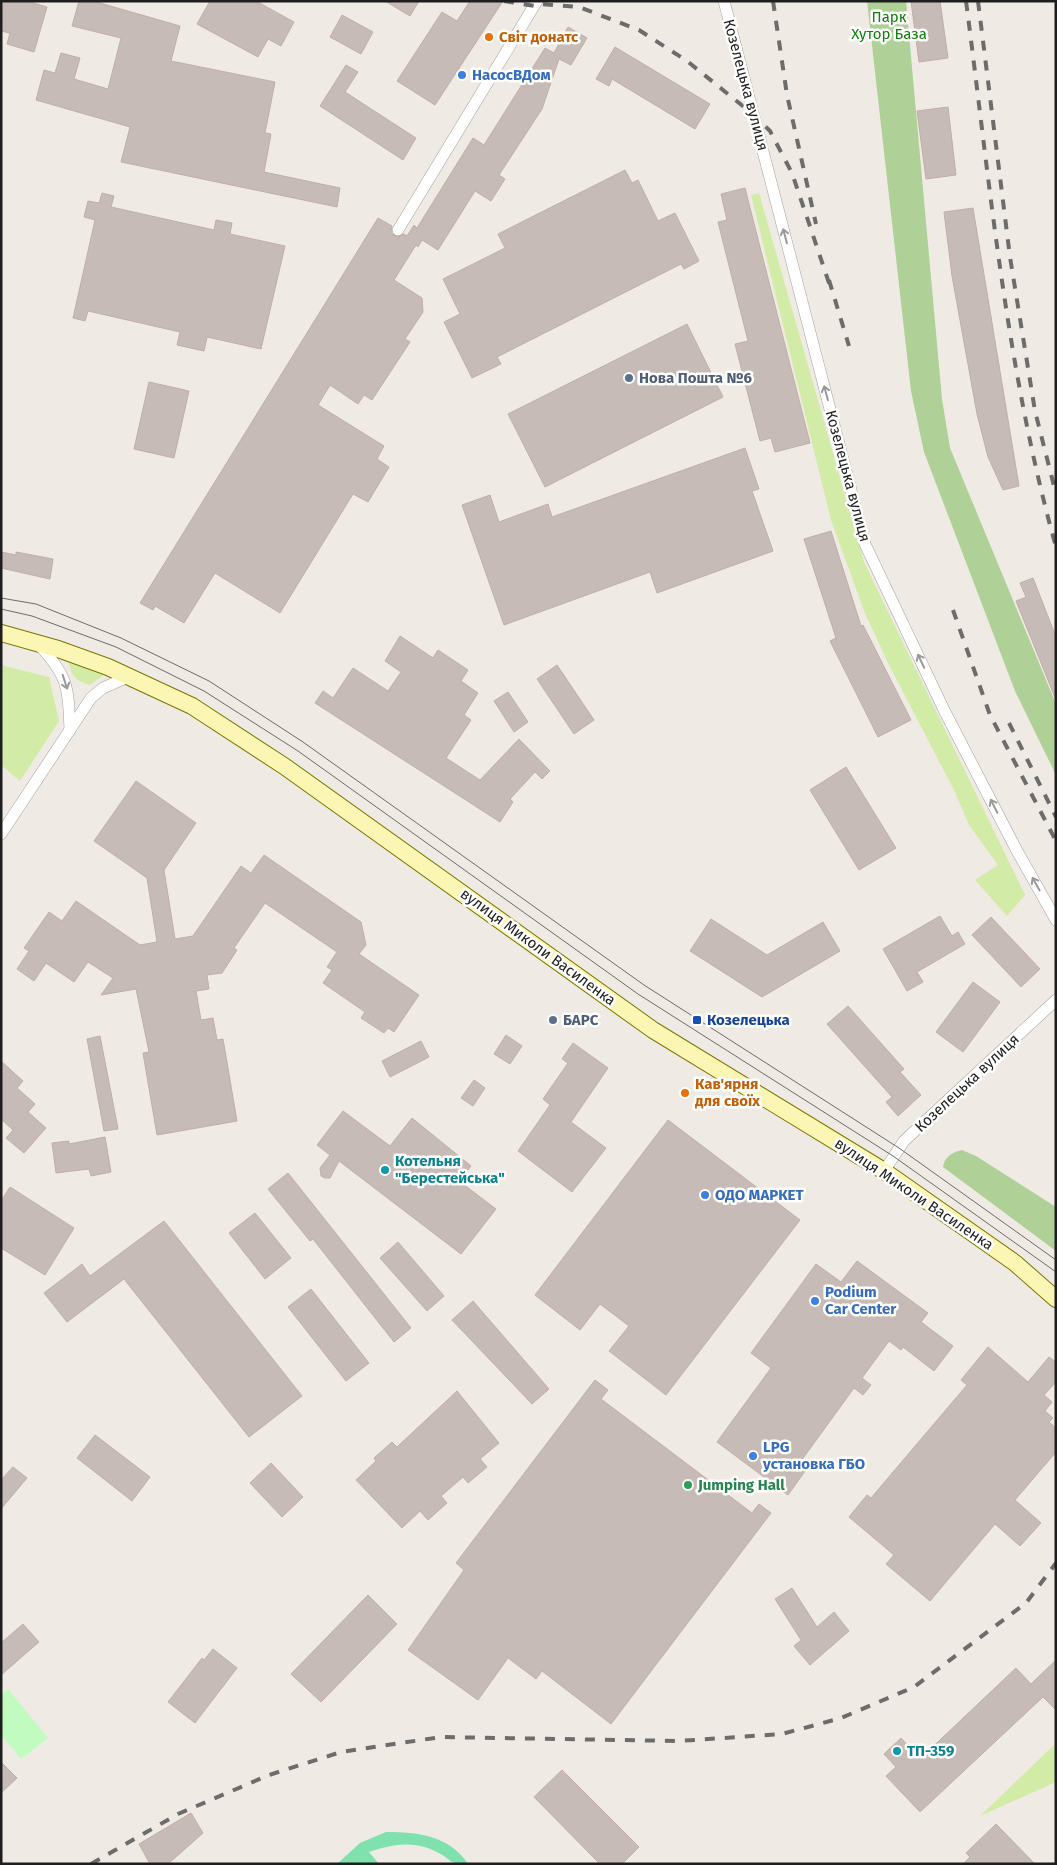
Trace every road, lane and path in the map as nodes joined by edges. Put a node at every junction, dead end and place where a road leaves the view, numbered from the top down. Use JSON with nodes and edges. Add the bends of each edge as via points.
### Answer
{"nodes":[{"id":1,"x":537,"y":1,"type":"edge"},
{"id":2,"x":724,"y":1,"type":"edge"},
{"id":3,"x":398,"y":230,"type":"dead end"},
{"id":4,"x":1,"y":633,"type":"edge"},
{"id":5,"x":37,"y":643,"type":"junction"},
{"id":6,"x":128,"y":677,"type":"junction"},
{"id":7,"x":70,"y":730,"type":"junction"},
{"id":8,"x":1,"y":834,"type":"edge"},
{"id":9,"x":1056,"y":920,"type":"edge"},
{"id":10,"x":1056,"y":1000,"type":"edge"},
{"id":11,"x":884,"y":1170,"type":"junction"},
{"id":12,"x":1056,"y":1298,"type":"edge"}],
"edges":[{"from":1,"to":3,"type":"street"},
{"from":9,"to":2,"type":"street","name":"Козелецька вулиця","one_way":true,"via":[[949,720],[865,544]]},
{"from":4,"to":5,"type":"main road","name":"вулиця Миколи Василенка"},
{"from":5,"to":6,"type":"main road","name":"вулиця Миколи Василенка"},
{"from":5,"to":7,"type":"street","one_way":true,"via":[[61,671],[67,687]]},
{"from":6,"to":7,"type":"street","via":[[103,688],[91,698]]},
{"from":6,"to":11,"type":"main road","name":"вулиця Миколи Василенка","via":[[192,706],[292,772],[653,1030]]},
{"from":7,"to":8,"type":"street"},
{"from":10,"to":11,"type":"street","name":"Козелецька вулиця","via":[[904,1141]]},
{"from":11,"to":12,"type":"main road","name":"вулиця Миколи Василенка","via":[[1015,1263]]}]}
